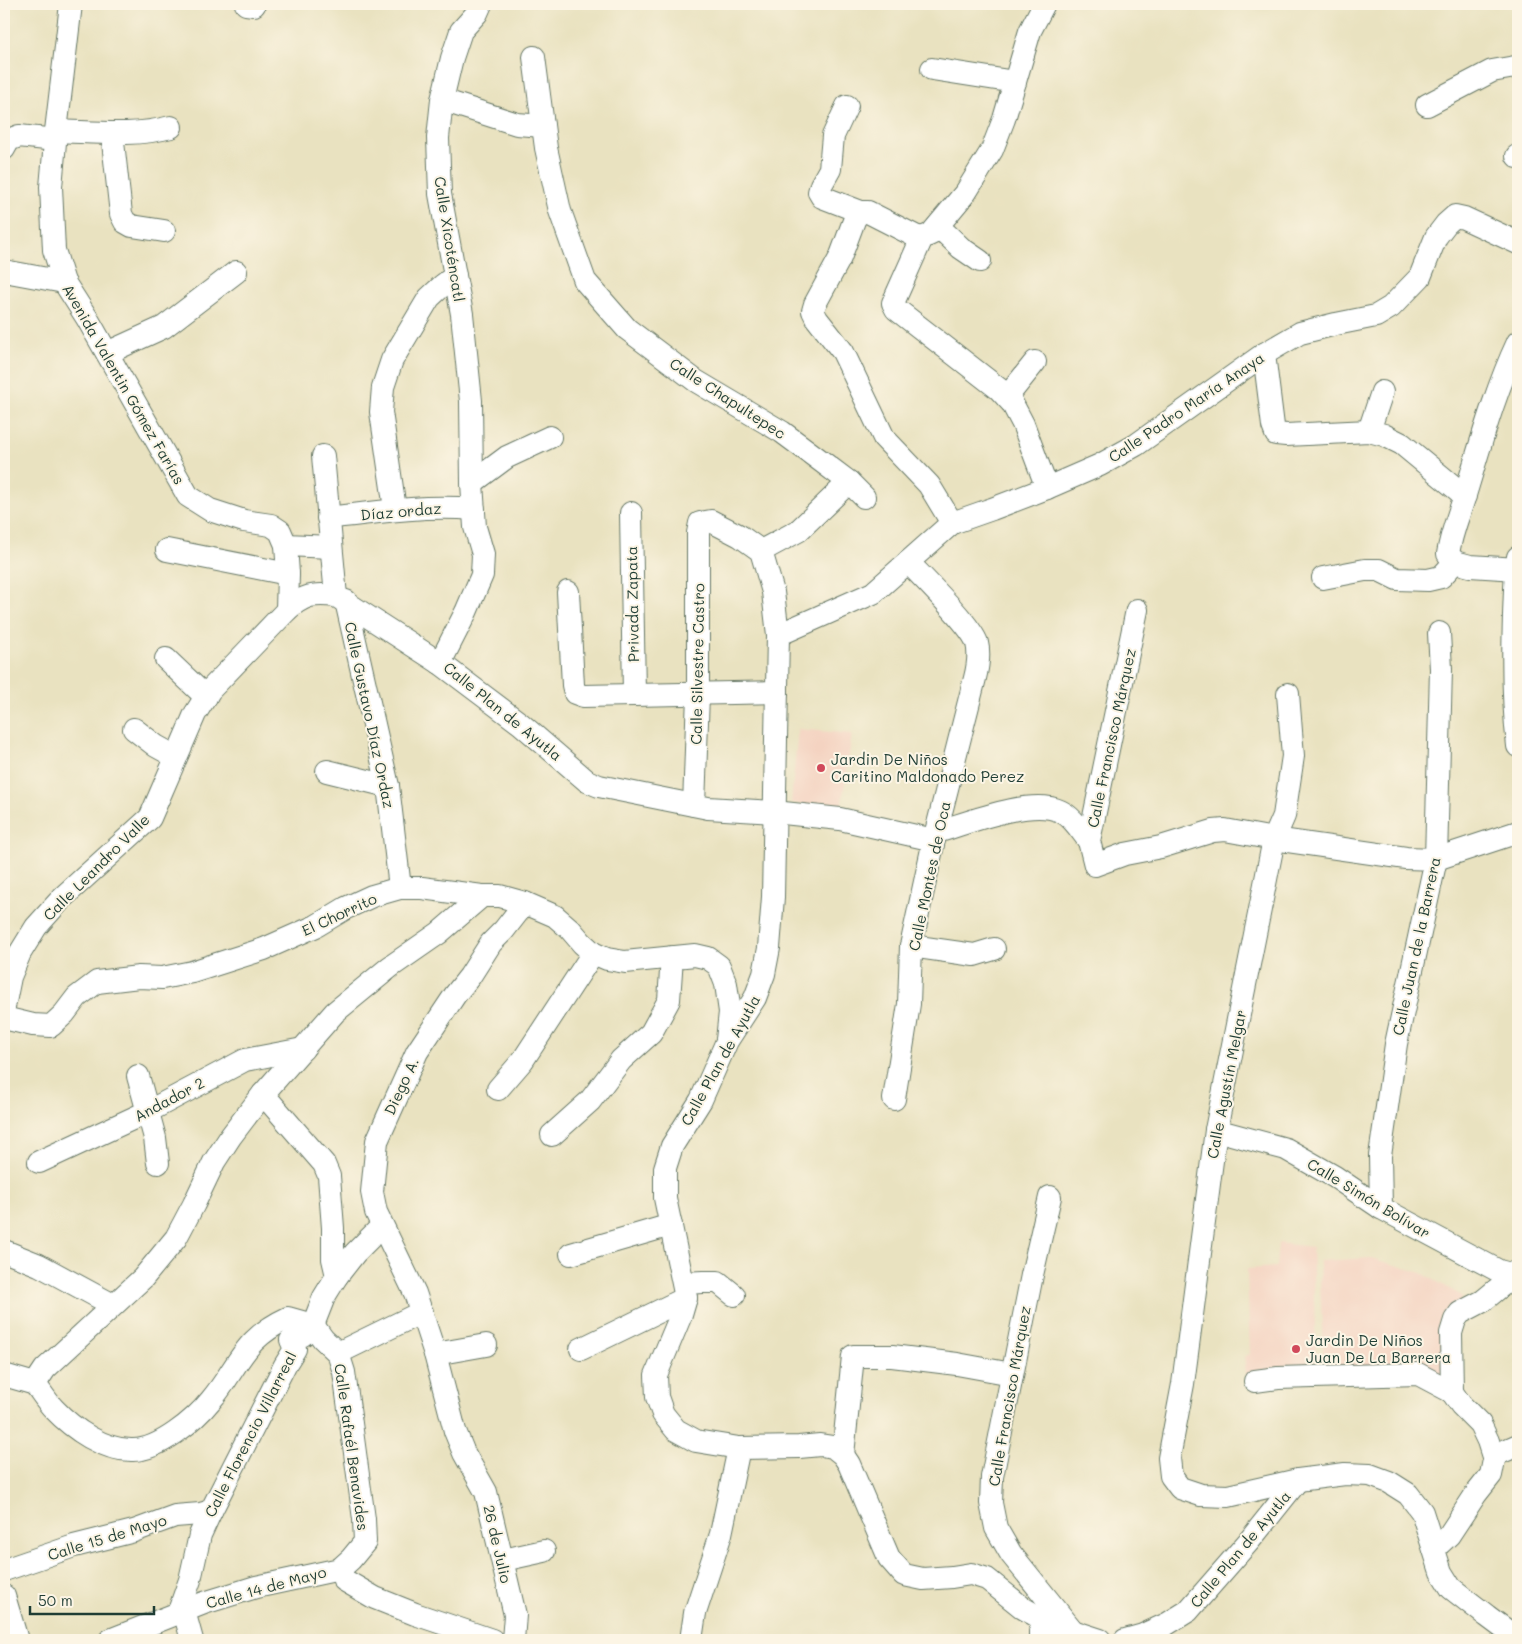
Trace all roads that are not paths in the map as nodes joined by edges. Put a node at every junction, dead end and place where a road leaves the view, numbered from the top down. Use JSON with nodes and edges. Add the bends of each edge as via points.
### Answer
{"nodes":[{"id":1,"x":71,"y":4,"type":"edge"},
{"id":2,"x":481,"y":4,"type":"edge"},
{"id":3,"x":1044,"y":4,"type":"edge"},
{"id":4,"x":534,"y":57,"type":"dead end"},
{"id":5,"x":1518,"y":67,"type":"edge"},
{"id":6,"x":932,"y":69,"type":"dead end"},
{"id":7,"x":1015,"y":82,"type":"junction"},
{"id":8,"x":442,"y":100,"type":"junction"},
{"id":9,"x":1427,"y":105,"type":"dead end"},
{"id":10,"x":847,"y":106,"type":"dead end"},
{"id":11,"x":171,"y":126,"type":"dead end"},
{"id":12,"x":543,"y":126,"type":"junction"},
{"id":13,"x":112,"y":133,"type":"junction"},
{"id":14,"x":55,"y":136,"type":"junction"},
{"id":15,"x":4,"y":149,"type":"edge"},
{"id":16,"x":861,"y":212,"type":"junction"},
{"id":17,"x":164,"y":231,"type":"dead end"},
{"id":18,"x":930,"y":232,"type":"junction"},
{"id":19,"x":1518,"y":243,"type":"edge"},
{"id":20,"x":980,"y":261,"type":"dead end"},
{"id":21,"x":4,"y":272,"type":"edge"},
{"id":22,"x":236,"y":272,"type":"dead end"},
{"id":23,"x":455,"y":276,"type":"junction"},
{"id":24,"x":64,"y":282,"type":"junction"},
{"id":25,"x":1518,"y":342,"type":"edge"},
{"id":26,"x":107,"y":354,"type":"junction"},
{"id":27,"x":1264,"y":354,"type":"junction"},
{"id":28,"x":1035,"y":362,"type":"dead end"},
{"id":29,"x":1382,"y":392,"type":"dead end"},
{"id":30,"x":1007,"y":397,"type":"junction"},
{"id":31,"x":1369,"y":431,"type":"junction"},
{"id":32,"x":550,"y":436,"type":"dead end"},
{"id":33,"x":323,"y":456,"type":"dead end"},
{"id":34,"x":472,"y":483,"type":"junction"},
{"id":35,"x":1047,"y":488,"type":"junction"},
{"id":36,"x":1465,"y":496,"type":"junction"},
{"id":37,"x":395,"y":509,"type":"junction"},
{"id":38,"x":474,"y":509,"type":"junction"},
{"id":39,"x":631,"y":513,"type":"dead end"},
{"id":40,"x":328,"y":518,"type":"junction"},
{"id":41,"x":952,"y":522,"type":"junction"},
{"id":42,"x":286,"y":545,"type":"junction"},
{"id":43,"x":331,"y":547,"type":"junction"},
{"id":44,"x":167,"y":550,"type":"dead end"},
{"id":45,"x":761,"y":551,"type":"junction"},
{"id":46,"x":1452,"y":558,"type":"junction"},
{"id":47,"x":908,"y":562,"type":"junction"},
{"id":48,"x":1517,"y":565,"type":"edge"},
{"id":49,"x":288,"y":574,"type":"junction"},
{"id":50,"x":1323,"y":578,"type":"dead end"},
{"id":51,"x":568,"y":592,"type":"dead end"},
{"id":52,"x":341,"y":599,"type":"junction"},
{"id":53,"x":287,"y":610,"type":"junction"},
{"id":54,"x":1137,"y":610,"type":"dead end"},
{"id":55,"x":778,"y":635,"type":"junction"},
{"id":56,"x":1440,"y":643,"type":"dead end"},
{"id":57,"x":166,"y":658,"type":"dead end"},
{"id":58,"x":440,"y":663,"type":"junction"},
{"id":59,"x":776,"y":692,"type":"junction"},
{"id":60,"x":1288,"y":694,"type":"dead end"},
{"id":61,"x":634,"y":695,"type":"junction"},
{"id":62,"x":698,"y":695,"type":"junction"},
{"id":63,"x":206,"y":697,"type":"junction"},
{"id":64,"x":134,"y":729,"type":"dead end"},
{"id":65,"x":1518,"y":746,"type":"edge"},
{"id":66,"x":176,"y":758,"type":"junction"},
{"id":67,"x":327,"y":771,"type":"dead end"},
{"id":68,"x":388,"y":786,"type":"junction"},
{"id":69,"x":694,"y":806,"type":"junction"},
{"id":70,"x":774,"y":812,"type":"junction"},
{"id":71,"x":1518,"y":832,"type":"edge"},
{"id":72,"x":935,"y":836,"type":"junction"},
{"id":73,"x":1274,"y":839,"type":"junction"},
{"id":74,"x":1089,"y":841,"type":"junction"},
{"id":75,"x":1436,"y":859,"type":"junction"},
{"id":76,"x":400,"y":888,"type":"junction"},
{"id":77,"x":482,"y":896,"type":"junction"},
{"id":78,"x":525,"y":903,"type":"junction"},
{"id":79,"x":911,"y":946,"type":"junction"},
{"id":80,"x":994,"y":949,"type":"dead end"},
{"id":81,"x":593,"y":953,"type":"junction"},
{"id":82,"x":672,"y":957,"type":"junction"},
{"id":83,"x":4,"y":1007,"type":"edge"},
{"id":84,"x":4,"y":1018,"type":"edge"},
{"id":85,"x":727,"y":1041,"type":"junction"},
{"id":86,"x":303,"y":1049,"type":"junction"},
{"id":87,"x":138,"y":1076,"type":"dead end"},
{"id":88,"x":498,"y":1089,"type":"dead end"},
{"id":89,"x":263,"y":1094,"type":"junction"},
{"id":90,"x":894,"y":1099,"type":"dead end"},
{"id":91,"x":149,"y":1111,"type":"junction"},
{"id":92,"x":1216,"y":1130,"type":"junction"},
{"id":93,"x":552,"y":1135,"type":"dead end"},
{"id":94,"x":39,"y":1162,"type":"dead end"},
{"id":95,"x":158,"y":1163,"type":"dead end"},
{"id":96,"x":1050,"y":1197,"type":"dead end"},
{"id":97,"x":1381,"y":1208,"type":"junction"},
{"id":98,"x":671,"y":1225,"type":"junction"},
{"id":99,"x":382,"y":1226,"type":"junction"},
{"id":100,"x":4,"y":1251,"type":"edge"},
{"id":101,"x":571,"y":1254,"type":"dead end"},
{"id":102,"x":1516,"y":1273,"type":"edge"},
{"id":103,"x":337,"y":1276,"type":"junction"},
{"id":104,"x":685,"y":1291,"type":"junction"},
{"id":105,"x":734,"y":1295,"type":"dead end"},
{"id":106,"x":418,"y":1302,"type":"junction"},
{"id":107,"x":113,"y":1305,"type":"junction"},
{"id":108,"x":313,"y":1325,"type":"junction"},
{"id":109,"x":486,"y":1345,"type":"dead end"},
{"id":110,"x":581,"y":1349,"type":"dead end"},
{"id":111,"x":338,"y":1353,"type":"junction"},
{"id":112,"x":435,"y":1354,"type":"junction"},
{"id":113,"x":1012,"y":1374,"type":"junction"},
{"id":114,"x":4,"y":1375,"type":"edge"},
{"id":115,"x":1255,"y":1381,"type":"dead end"},
{"id":116,"x":35,"y":1384,"type":"junction"},
{"id":117,"x":1452,"y":1392,"type":"junction"},
{"id":118,"x":1518,"y":1445,"type":"edge"},
{"id":119,"x":739,"y":1448,"type":"junction"},
{"id":120,"x":843,"y":1455,"type":"junction"},
{"id":121,"x":1493,"y":1456,"type":"junction"},
{"id":122,"x":1298,"y":1480,"type":"junction"},
{"id":123,"x":211,"y":1511,"type":"junction"},
{"id":124,"x":1434,"y":1550,"type":"junction"},
{"id":125,"x":544,"y":1551,"type":"dead end"},
{"id":126,"x":503,"y":1560,"type":"junction"},
{"id":127,"x":340,"y":1569,"type":"junction"},
{"id":128,"x":4,"y":1570,"type":"edge"},
{"id":129,"x":4,"y":1596,"type":"edge"},
{"id":130,"x":181,"y":1612,"type":"junction"},
{"id":131,"x":1042,"y":1630,"type":"edge"},
{"id":132,"x":1073,"y":1632,"type":"junction"},
{"id":133,"x":1518,"y":1639,"type":"edge"},
{"id":134,"x":17,"y":1640,"type":"edge"},
{"id":135,"x":110,"y":1640,"type":"edge"},
{"id":136,"x":192,"y":1640,"type":"edge"},
{"id":137,"x":487,"y":1640,"type":"edge"},
{"id":138,"x":513,"y":1640,"type":"edge"},
{"id":139,"x":691,"y":1640,"type":"edge"},
{"id":140,"x":1100,"y":1640,"type":"edge"},
{"id":141,"x":1125,"y":1640,"type":"edge"}],
"edges":[{"from":1,"to":14,"type":"street","name":"Avenida Valentin Gómez Farías"},
{"from":2,"to":8,"type":"street","name":"Calle Xicoténcatl","via":[[462,31]]},
{"from":3,"to":7,"type":"street","via":[[1030,31]]},
{"from":4,"to":12,"type":"street","name":"Calle Chapultepec"},
{"from":5,"to":9,"type":"street","via":[[1492,71]]},
{"from":6,"to":7,"type":"street"},
{"from":7,"to":18,"type":"street","via":[[992,150],[966,192]]},
{"from":8,"to":12,"type":"street","via":[[517,124]]},
{"from":8,"to":23,"type":"street","name":"Calle Xicoténcatl","via":[[438,138],[440,194]]},
{"from":10,"to":16,"type":"street","via":[[833,136],[830,169],[819,192],[822,197]]},
{"from":11,"to":13,"type":"street","via":[[151,132]]},
{"from":12,"to":45,"type":"street","name":"Calle Chapultepec","via":[[560,211],[591,288],[627,329],[696,381],[782,432],[856,490],[798,531]]},
{"from":13,"to":14,"type":"street"},
{"from":13,"to":17,"type":"street","via":[[120,214],[132,226]]},
{"from":14,"to":15,"type":"street","via":[[19,136],[9,140]]},
{"from":14,"to":24,"type":"street","name":"Avenida Valentin Gómez Farías","via":[[51,187],[54,250]]},
{"from":16,"to":18,"type":"street","via":[[868,212],[915,236]]},
{"from":16,"to":41,"type":"street","via":[[855,218],[840,258],[813,311],[843,352],[884,438],[929,485]]},
{"from":18,"to":20,"type":"street"},
{"from":18,"to":30,"type":"street","via":[[893,303],[896,309]]},
{"from":19,"to":27,"type":"street","name":"Calle Padro María Anaya","via":[[1455,216],[1436,236],[1420,277],[1391,307],[1376,316],[1300,334]]},
{"from":21,"to":24,"type":"street"},
{"from":22,"to":26,"type":"street","via":[[164,327]]},
{"from":23,"to":34,"type":"street","name":"Calle Xicoténcatl","via":[[470,401]]},
{"from":23,"to":37,"type":"street","via":[[429,298],[392,360],[383,387],[382,412]]},
{"from":24,"to":26,"type":"street","name":"Avenida Valentin Gómez Farías"},
{"from":25,"to":36,"type":"street","via":[[1481,439]]},
{"from":26,"to":42,"type":"street","name":"Avenida Valentin Gómez Farías","via":[[188,496],[210,510],[270,525],[280,531]]},
{"from":27,"to":31,"type":"street","via":[[1276,434]]},
{"from":27,"to":35,"type":"street","name":"Calle Padro María Anaya","via":[[1136,444],[1100,465]]},
{"from":28,"to":30,"type":"street"},
{"from":29,"to":31,"type":"street"},
{"from":30,"to":35,"type":"street","via":[[1023,424]]},
{"from":31,"to":36,"type":"street","via":[[1402,444]]},
{"from":32,"to":34,"type":"street","via":[[507,457]]},
{"from":33,"to":40,"type":"street","name":"Calle Gustavo Díaz Ordaz"},
{"from":34,"to":38,"type":"street","name":"Calle Plan de Ayutla"},
{"from":35,"to":41,"type":"street","name":"Calle Padro María Anaya"},
{"from":36,"to":46,"type":"street","via":[[1450,538]]},
{"from":37,"to":38,"type":"street","name":"Díaz ordaz"},
{"from":37,"to":40,"type":"street","name":"Díaz ordaz"},
{"from":38,"to":58,"type":"street","name":"Calle Plan de Ayutla","via":[[475,527],[484,554],[482,575]]},
{"from":39,"to":61,"type":"street","name":"Privada Zapata"},
{"from":40,"to":43,"type":"street","name":"Calle Gustavo Díaz Ordaz"},
{"from":41,"to":47,"type":"street","name":"Calle Padro María Anaya"},
{"from":42,"to":43,"type":"street"},
{"from":42,"to":49,"type":"street"},
{"from":43,"to":52,"type":"street","name":"Calle Gustavo Díaz Ordaz"},
{"from":44,"to":49,"type":"street"},
{"from":45,"to":55,"type":"street","name":"Calle Plan de Ayutla","via":[[773,592]]},
{"from":45,"to":62,"type":"street","name":"Calle Silvestre Castro","via":[[711,521],[700,523]]},
{"from":46,"to":48,"type":"street","via":[[1470,566]]},
{"from":46,"to":50,"type":"street","via":[[1441,577],[1428,580],[1397,579],[1379,570]]},
{"from":47,"to":55,"type":"street","name":"Calle Padro María Anaya","via":[[873,593]]},
{"from":47,"to":72,"type":"street","name":"Calle Montes de Oca","via":[[968,627],[976,641],[979,659]]},
{"from":48,"to":65,"type":"street","via":[[1512,644]]},
{"from":49,"to":53,"type":"street"},
{"from":51,"to":61,"type":"street","via":[[575,693],[584,696]]},
{"from":52,"to":53,"type":"street","name":"Calle Leandro Valle","via":[[322,594],[309,595]]},
{"from":52,"to":58,"type":"street"},
{"from":52,"to":68,"type":"street","name":"Calle Gustavo Díaz Ordaz"},
{"from":53,"to":63,"type":"street","name":"Calle Leandro Valle"},
{"from":54,"to":74,"type":"street","name":"Calle Francisco Márquez"},
{"from":55,"to":59,"type":"street","name":"Calle Plan de Ayutla"},
{"from":56,"to":75,"type":"street","name":"Calle Juan de la Barrera"},
{"from":57,"to":63,"type":"street"},
{"from":58,"to":69,"type":"street","name":"Calle Plan de Ayutla","via":[[521,724],[587,781]]},
{"from":59,"to":62,"type":"street"},
{"from":59,"to":70,"type":"street","name":"Calle Plan de Ayutla"},
{"from":60,"to":73,"type":"street","name":"Calle Agustín Melgar","via":[[1293,756],[1284,816]]},
{"from":61,"to":62,"type":"street"},
{"from":62,"to":69,"type":"street","name":"Calle Silvestre Castro"},
{"from":63,"to":66,"type":"street","name":"Calle Leandro Valle"},
{"from":64,"to":66,"type":"street"},
{"from":66,"to":83,"type":"street","name":"Calle Leandro Valle","via":[[150,818],[63,896],[36,927],[10,977]]},
{"from":67,"to":68,"type":"street"},
{"from":68,"to":76,"type":"street","name":"Calle Gustavo Díaz Ordaz"},
{"from":69,"to":70,"type":"street","name":"Calle Plan de Ayutla"},
{"from":70,"to":72,"type":"street","name":"Calle Plan de Ayutla","via":[[840,819]]},
{"from":70,"to":85,"type":"street","name":"Calle Plan de Ayutla","via":[[774,897],[764,974],[756,998]]},
{"from":71,"to":75,"type":"street"},
{"from":72,"to":74,"type":"street","name":"Calle Plan de Ayutla","via":[[1025,807],[1042,806],[1059,810],[1073,820]]},
{"from":72,"to":79,"type":"street","name":"Calle Montes de Oca"},
{"from":73,"to":74,"type":"street","name":"Calle Francisco Márquez","via":[[1225,830],[1213,831],[1095,865]]},
{"from":73,"to":75,"type":"street","via":[[1406,858]]},
{"from":73,"to":92,"type":"street","name":"Calle Agustín Melgar"},
{"from":75,"to":97,"type":"street","name":"Calle Juan de la Barrera","via":[[1396,1044],[1380,1156]]},
{"from":76,"to":77,"type":"street","name":"El Chorrito"},
{"from":76,"to":84,"type":"street","name":"El Chorrito","via":[[372,896],[316,926],[264,948],[192,972],[162,978],[97,982],[77,997],[51,1026]]},
{"from":77,"to":78,"type":"street","name":"El Chorrito","via":[[500,896]]},
{"from":77,"to":86,"type":"street","via":[[335,1012]]},
{"from":78,"to":81,"type":"street","name":"El Chorrito","via":[[555,916]]},
{"from":78,"to":99,"type":"street","name":"Diego A.","via":[[491,943],[417,1052],[385,1121],[377,1141],[372,1192]]},
{"from":79,"to":80,"type":"street","via":[[974,955]]},
{"from":79,"to":90,"type":"street","name":"Calle Montes de Oca","via":[[909,1004]]},
{"from":81,"to":82,"type":"street","name":"El Chorrito","via":[[625,962]]},
{"from":81,"to":88,"type":"street","via":[[523,1060]]},
{"from":82,"to":85,"type":"street","name":"El Chorrito","via":[[695,955],[708,958],[719,966],[726,984],[730,1012]]},
{"from":82,"to":93,"type":"street","via":[[669,1000],[651,1033],[621,1060],[590,1101]]},
{"from":85,"to":98,"type":"street","name":"Calle Plan de Ayutla","via":[[701,1100],[672,1146],[665,1168],[665,1198]]},
{"from":86,"to":89,"type":"street"},
{"from":86,"to":91,"type":"street","name":"Andador 2","via":[[244,1060]]},
{"from":87,"to":91,"type":"street"},
{"from":89,"to":103,"type":"street","via":[[324,1164],[329,1176],[332,1259]]},
{"from":89,"to":107,"type":"street","via":[[214,1162],[176,1238],[142,1278]]},
{"from":91,"to":94,"type":"street","name":"Andador 2"},
{"from":91,"to":95,"type":"street"},
{"from":92,"to":97,"type":"street","name":"Calle Simón Bolívar","via":[[1286,1149]]},
{"from":92,"to":122,"type":"street","name":"Calle Agustín Melgar","via":[[1183,1384],[1169,1458],[1171,1476],[1180,1488],[1210,1496],[1228,1496]]},
{"from":96,"to":113,"type":"street","name":"Calle Francisco Márquez"},
{"from":97,"to":102,"type":"street","name":"Calle Simón Bolívar","via":[[1500,1271]]},
{"from":98,"to":101,"type":"street"},
{"from":98,"to":104,"type":"street","name":"Calle Plan de Ayutla"},
{"from":99,"to":103,"type":"street"},
{"from":99,"to":106,"type":"street","name":"Diego A."},
{"from":100,"to":107,"type":"street","via":[[39,1265]]},
{"from":102,"to":117,"type":"street","via":[[1455,1320],[1451,1333]]},
{"from":103,"to":108,"type":"street"},
{"from":104,"to":105,"type":"street","via":[[703,1282],[718,1282]]},
{"from":104,"to":110,"type":"street"},
{"from":104,"to":119,"type":"street","via":[[681,1315],[656,1375],[657,1396],[663,1414],[676,1430],[696,1440]]},
{"from":106,"to":111,"type":"street"},
{"from":106,"to":112,"type":"street","name":"Diego A."},
{"from":107,"to":116,"type":"street","via":[[46,1369]]},
{"from":108,"to":111,"type":"street","name":"Calle Rafaél Benavides"},
{"from":108,"to":116,"type":"street","via":[[288,1318],[270,1327],[253,1342],[211,1400],[186,1424],[156,1445],[133,1450],[107,1446],[79,1431],[53,1408]]},
{"from":108,"to":123,"type":"street","name":"Calle Florencio Villarreal","via":[[303,1336],[291,1340],[295,1349]]},
{"from":109,"to":112,"type":"street"},
{"from":111,"to":127,"type":"street","name":"Calle Rafaél Benavides","via":[[344,1372],[364,1519],[364,1542]]},
{"from":112,"to":126,"type":"street","name":"26 de Julio","via":[[455,1431],[486,1492]]},
{"from":113,"to":120,"type":"street","via":[[892,1356],[853,1356]]},
{"from":113,"to":132,"type":"street","name":"Calle Francisco Márquez","via":[[992,1477],[991,1502],[996,1528],[1011,1554]]},
{"from":114,"to":116,"type":"street"},
{"from":115,"to":117,"type":"street","via":[[1418,1374]]},
{"from":117,"to":121,"type":"street","via":[[1480,1424]]},
{"from":118,"to":121,"type":"street"},
{"from":119,"to":120,"type":"street","via":[[820,1445],[833,1447]]},
{"from":119,"to":139,"type":"street","via":[[721,1534],[695,1613]]},
{"from":120,"to":131,"type":"street","via":[[889,1558],[904,1575],[923,1579],[971,1574],[987,1579],[1023,1608]]},
{"from":121,"to":124,"type":"street","via":[[1491,1475],[1449,1535]]},
{"from":122,"to":124,"type":"street","via":[[1345,1474],[1370,1475],[1389,1482],[1408,1494],[1422,1512]]},
{"from":122,"to":141,"type":"street","name":"Calle Plan de Ayutla","via":[[1188,1611],[1159,1628]]},
{"from":123,"to":128,"type":"street","name":"Calle 15 de Mayo","via":[[175,1516]]},
{"from":123,"to":130,"type":"street","name":"Calle Florencio Villarreal","via":[[200,1535]]},
{"from":124,"to":133,"type":"street","via":[[1441,1572],[1451,1588]]},
{"from":125,"to":126,"type":"street"},
{"from":126,"to":138,"type":"street","name":"26 de Julio","via":[[515,1615]]},
{"from":127,"to":130,"type":"street","name":"Calle 14 de Mayo","via":[[256,1587]]},
{"from":127,"to":137,"type":"street","via":[[344,1580],[375,1598]]},
{"from":129,"to":134,"type":"street"},
{"from":130,"to":135,"type":"street","name":"Calle 14 de Mayo"},
{"from":130,"to":136,"type":"street"},
{"from":131,"to":132,"type":"street","via":[[1051,1624]]},
{"from":132,"to":140,"type":"street"}]}
